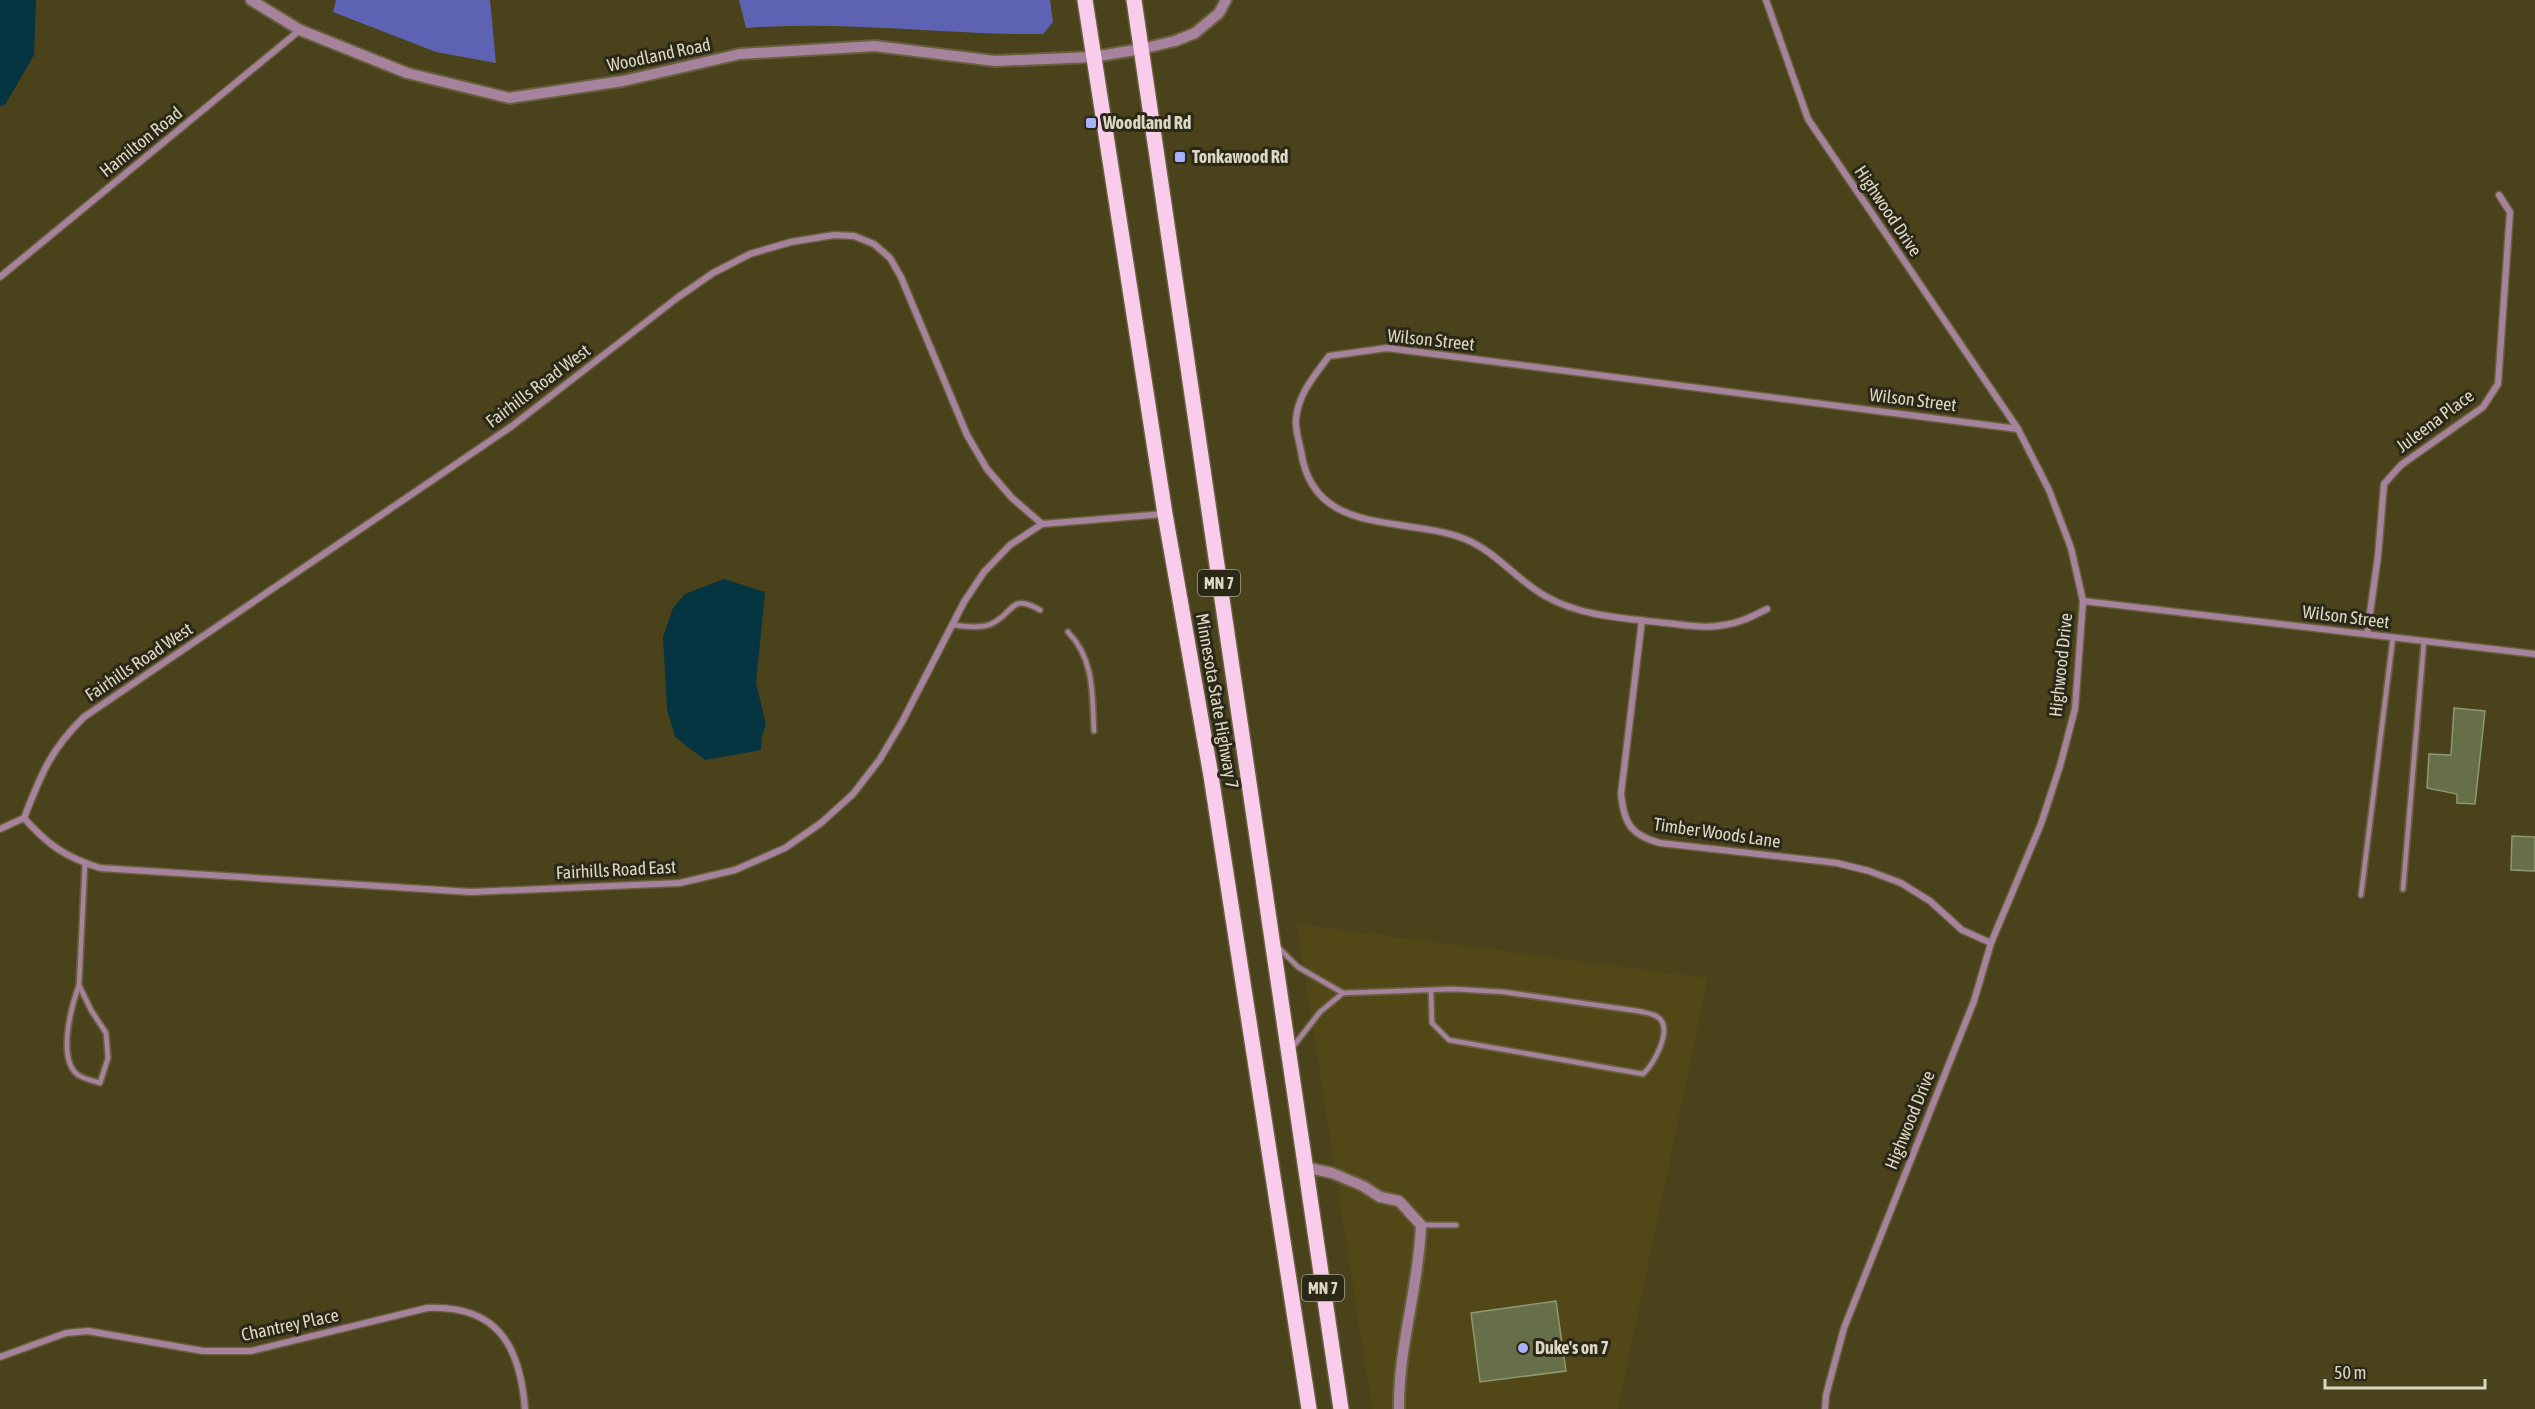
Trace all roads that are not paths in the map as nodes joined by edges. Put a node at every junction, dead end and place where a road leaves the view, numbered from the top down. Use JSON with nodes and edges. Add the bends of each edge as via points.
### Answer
{"nodes":[{"id":1,"x":251,"y":0,"type":"edge"},
{"id":2,"x":1085,"y":0,"type":"edge"},
{"id":3,"x":1134,"y":0,"type":"edge"},
{"id":4,"x":1226,"y":0,"type":"edge"},
{"id":5,"x":1766,"y":0,"type":"edge"},
{"id":6,"x":300,"y":30,"type":"junction"},
{"id":7,"x":1142,"y":50,"type":"junction"},
{"id":8,"x":1093,"y":57,"type":"junction"},
{"id":9,"x":2499,"y":195,"type":"dead end"},
{"id":10,"x":0,"y":277,"type":"edge"},
{"id":11,"x":2018,"y":429,"type":"junction"},
{"id":12,"x":1165,"y":514,"type":"junction"},
{"id":13,"x":1042,"y":524,"type":"junction"},
{"id":14,"x":2083,"y":601,"type":"junction"},
{"id":15,"x":1767,"y":609,"type":"dead end"},
{"id":16,"x":1040,"y":610,"type":"dead end"},
{"id":17,"x":1642,"y":620,"type":"junction"},
{"id":18,"x":952,"y":625,"type":"junction"},
{"id":19,"x":1068,"y":632,"type":"dead end"},
{"id":20,"x":2367,"y":634,"type":"junction"},
{"id":21,"x":2393,"y":637,"type":"junction"},
{"id":22,"x":2424,"y":641,"type":"junction"},
{"id":23,"x":2535,"y":654,"type":"edge"},
{"id":24,"x":1094,"y":731,"type":"dead end"},
{"id":25,"x":24,"y":818,"type":"junction"},
{"id":26,"x":0,"y":829,"type":"edge"},
{"id":27,"x":85,"y":863,"type":"junction"},
{"id":28,"x":2403,"y":889,"type":"dead end"},
{"id":29,"x":2361,"y":895,"type":"dead end"},
{"id":30,"x":1272,"y":940,"type":"junction"},
{"id":31,"x":1991,"y":944,"type":"junction"},
{"id":32,"x":79,"y":985,"type":"junction"},
{"id":33,"x":1431,"y":992,"type":"junction"},
{"id":34,"x":1343,"y":993,"type":"junction"},
{"id":35,"x":1288,"y":1054,"type":"junction"},
{"id":36,"x":1305,"y":1167,"type":"junction"},
{"id":37,"x":1421,"y":1224,"type":"junction"},
{"id":38,"x":1456,"y":1225,"type":"dead end"},
{"id":39,"x":0,"y":1357,"type":"edge"},
{"id":40,"x":525,"y":1409,"type":"edge"},
{"id":41,"x":1309,"y":1409,"type":"edge"},
{"id":42,"x":1341,"y":1409,"type":"edge"},
{"id":43,"x":1399,"y":1409,"type":"edge"},
{"id":44,"x":1825,"y":1409,"type":"edge"}],
"edges":[{"from":1,"to":6,"type":"street","name":"Woodland Road"},
{"from":2,"to":8,"type":"main road","name":"Minnesota State Highway 7","number":"MN 7"},
{"from":3,"to":7,"type":"main road","name":"Minnesota State Highway 7","number":"MN 7"},
{"from":4,"to":7,"type":"street","name":"Woodland Road","via":[[1219,13],[1195,33]]},
{"from":5,"to":11,"type":"street","name":"Highwood Drive","via":[[1808,118]]},
{"from":6,"to":8,"type":"street","name":"Woodland Road","via":[[407,73],[509,98],[622,81],[740,54],[875,46],[995,61]]},
{"from":6,"to":10,"type":"street","name":"Hamilton Road"},
{"from":7,"to":8,"type":"street","name":"Woodland Road"},
{"from":7,"to":30,"type":"main road","name":"Minnesota State Highway 7","number":"MN 7"},
{"from":8,"to":12,"type":"main road","name":"Minnesota State Highway 7","number":"MN 7"},
{"from":9,"to":20,"type":"street","name":"Juleena Place","via":[[2510,212],[2498,384],[2483,407],[2400,465],[2384,484]]},
{"from":11,"to":14,"type":"street","name":"Highwood Drive","via":[[2049,490],[2071,548]]},
{"from":11,"to":17,"type":"street","name":"Wilson Street","via":[[1387,348],[1329,356],[1305,388],[1296,419],[1303,470],[1324,501],[1341,512],[1372,521],[1436,530],[1467,540],[1494,555],[1545,596],[1574,609]]},
{"from":12,"to":13,"type":"street","name":"Fairhills Road East"},
{"from":12,"to":41,"type":"main road","name":"Minnesota State Highway 7","number":"MN 7","via":[[1213,788]]},
{"from":13,"to":18,"type":"street","name":"Fairhills Road East","via":[[1010,545],[984,572]]},
{"from":13,"to":25,"type":"street","name":"Fairhills Road West","via":[[987,469],[967,435],[890,258],[874,244],[854,236],[791,242],[750,254],[713,273],[512,426],[84,717],[62,739],[45,765]]},
{"from":14,"to":20,"type":"street","name":"Wilson Street"},
{"from":14,"to":31,"type":"street","name":"Highwood Drive","via":[[2074,709],[2060,766],[2041,824]]},
{"from":15,"to":17,"type":"street","name":"Wilson Street","via":[[1723,626]]},
{"from":16,"to":18,"type":"lane","via":[[1024,602],[1016,603],[988,625]]},
{"from":17,"to":31,"type":"street","name":"Timber Woods Lane","via":[[1621,794],[1630,827],[1643,838],[1660,843],[1837,863],[1869,871],[1901,883],[1930,901],[1962,930]]},
{"from":18,"to":27,"type":"street","name":"Fairhills Road East","via":[[880,759],[853,794],[785,848],[735,870],[680,883],[471,892],[100,868]]},
{"from":19,"to":24,"type":"lane","via":[[1087,659]]},
{"from":20,"to":21,"type":"street","name":"Wilson Street"},
{"from":21,"to":22,"type":"street","name":"Wilson Street"},
{"from":21,"to":29,"type":"lane"},
{"from":22,"to":23,"type":"street","name":"Wilson Street"},
{"from":22,"to":28,"type":"lane"},
{"from":25,"to":26,"type":"street"},
{"from":25,"to":27,"type":"street","name":"Fairhills Road East","via":[[44,841]]},
{"from":27,"to":32,"type":"lane"},
{"from":30,"to":34,"type":"lane","via":[[1298,967]]},
{"from":30,"to":35,"type":"main road","name":"Minnesota State Highway 7","number":"MN 7"},
{"from":31,"to":44,"type":"street","name":"Highwood Drive","via":[[1974,1001],[1844,1328]]},
{"from":32,"to":32,"type":"lane","via":[[106,1033],[108,1058],[100,1083],[79,1076],[70,1066],[71,1008]]},
{"from":33,"to":33,"type":"lane","via":[[1453,989],[1504,993],[1638,1011],[1661,1020],[1661,1045],[1643,1074],[1460,1043],[1449,1040],[1432,1023]]},
{"from":33,"to":34,"type":"lane"},
{"from":34,"to":35,"type":"lane","via":[[1320,1012]]},
{"from":35,"to":36,"type":"main road","name":"Minnesota State Highway 7","number":"MN 7"},
{"from":36,"to":37,"type":"street","via":[[1332,1173],[1380,1197],[1399,1201]]},
{"from":36,"to":42,"type":"main road","name":"Minnesota State Highway 7","number":"MN 7"},
{"from":37,"to":38,"type":"lane"},
{"from":37,"to":43,"type":"street","via":[[1420,1253],[1398,1383]]},
{"from":39,"to":40,"type":"street","name":"Chantrey Place","via":[[66,1333],[88,1331],[203,1351],[251,1351],[427,1308],[452,1307],[474,1313],[497,1328],[513,1350],[522,1377]]}]}
